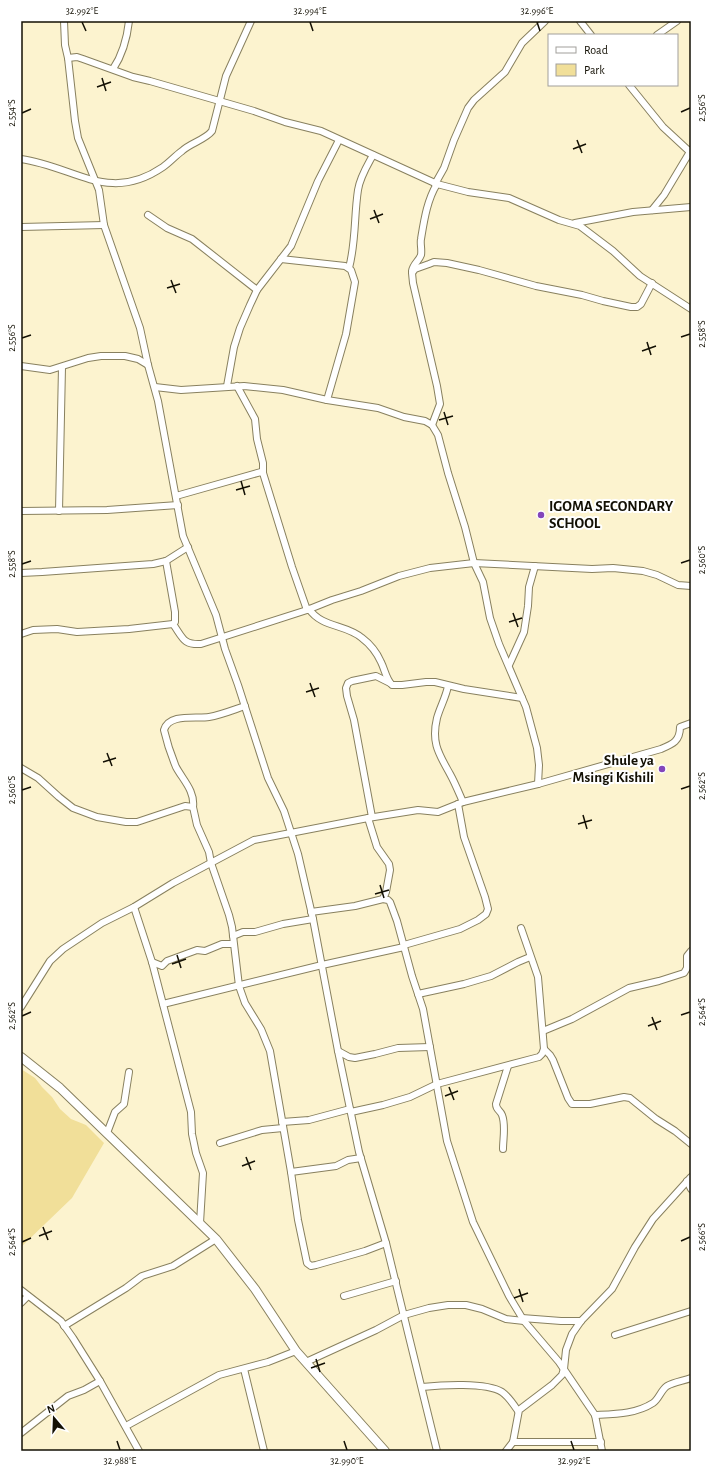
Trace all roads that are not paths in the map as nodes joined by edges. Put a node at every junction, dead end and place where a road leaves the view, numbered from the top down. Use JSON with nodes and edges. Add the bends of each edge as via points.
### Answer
{"nodes":[{"id":1,"x":64,"y":21,"type":"edge"},
{"id":2,"x":129,"y":21,"type":"edge"},
{"id":3,"x":251,"y":21,"type":"edge"},
{"id":4,"x":545,"y":21,"type":"edge"},
{"id":5,"x":580,"y":21,"type":"edge"},
{"id":6,"x":677,"y":21,"type":"edge"},
{"id":7,"x":590,"y":34,"type":"edge"},
{"id":8,"x":658,"y":34,"type":"edge"},
{"id":9,"x":68,"y":58,"type":"junction"},
{"id":10,"x":113,"y":69,"type":"junction"},
{"id":11,"x":630,"y":86,"type":"edge"},
{"id":12,"x":219,"y":102,"type":"junction"},
{"id":13,"x":339,"y":140,"type":"junction"},
{"id":14,"x":691,"y":151,"type":"edge"},
{"id":15,"x":373,"y":155,"type":"junction"},
{"id":16,"x":21,"y":160,"type":"edge"},
{"id":17,"x":96,"y":182,"type":"junction"},
{"id":18,"x":436,"y":184,"type":"junction"},
{"id":19,"x":691,"y":207,"type":"edge"},
{"id":20,"x":652,"y":210,"type":"junction"},
{"id":21,"x":148,"y":215,"type":"dead end"},
{"id":22,"x":573,"y":223,"type":"junction"},
{"id":23,"x":104,"y":225,"type":"junction"},
{"id":24,"x":21,"y":227,"type":"edge"},
{"id":25,"x":281,"y":259,"type":"junction"},
{"id":26,"x":349,"y":268,"type":"junction"},
{"id":27,"x":412,"y":272,"type":"junction"},
{"id":28,"x":652,"y":283,"type":"junction"},
{"id":29,"x":257,"y":290,"type":"junction"},
{"id":30,"x":691,"y":309,"type":"edge"},
{"id":31,"x":148,"y":364,"type":"junction"},
{"id":32,"x":21,"y":366,"type":"edge"},
{"id":33,"x":62,"y":367,"type":"junction"},
{"id":34,"x":227,"y":386,"type":"junction"},
{"id":35,"x":237,"y":386,"type":"junction"},
{"id":36,"x":155,"y":387,"type":"junction"},
{"id":37,"x":327,"y":400,"type":"junction"},
{"id":38,"x":432,"y":424,"type":"junction"},
{"id":39,"x":263,"y":473,"type":"junction"},
{"id":40,"x":176,"y":496,"type":"junction"},
{"id":41,"x":178,"y":505,"type":"junction"},
{"id":42,"x":21,"y":511,"type":"edge"},
{"id":43,"x":59,"y":511,"type":"junction"},
{"id":44,"x":188,"y":547,"type":"junction"},
{"id":45,"x":166,"y":561,"type":"junction"},
{"id":46,"x":474,"y":563,"type":"junction"},
{"id":47,"x":535,"y":566,"type":"junction"},
{"id":48,"x":21,"y":573,"type":"edge"},
{"id":49,"x":691,"y":586,"type":"edge"},
{"id":50,"x":308,"y":609,"type":"junction"},
{"id":51,"x":173,"y":624,"type":"junction"},
{"id":52,"x":21,"y":634,"type":"edge"},
{"id":53,"x":222,"y":637,"type":"junction"},
{"id":54,"x":509,"y":665,"type":"junction"},
{"id":55,"x":390,"y":683,"type":"junction"},
{"id":56,"x":448,"y":686,"type":"junction"},
{"id":57,"x":522,"y":698,"type":"junction"},
{"id":58,"x":245,"y":706,"type":"junction"},
{"id":59,"x":691,"y":723,"type":"edge"},
{"id":60,"x":21,"y":768,"type":"edge"},
{"id":61,"x":538,"y":784,"type":"junction"},
{"id":62,"x":460,"y":803,"type":"junction"},
{"id":63,"x":193,"y":807,"type":"junction"},
{"id":64,"x":370,"y":818,"type":"junction"},
{"id":65,"x":292,"y":833,"type":"junction"},
{"id":66,"x":209,"y":852,"type":"junction"},
{"id":67,"x":227,"y":854,"type":"junction"},
{"id":68,"x":211,"y":863,"type":"junction"},
{"id":69,"x":383,"y":899,"type":"junction"},
{"id":70,"x":134,"y":907,"type":"junction"},
{"id":71,"x":312,"y":915,"type":"junction"},
{"id":72,"x":521,"y":928,"type":"dead end"},
{"id":73,"x":233,"y":936,"type":"junction"},
{"id":74,"x":233,"y":944,"type":"junction"},
{"id":75,"x":404,"y":946,"type":"junction"},
{"id":76,"x":691,"y":951,"type":"edge"},
{"id":77,"x":530,"y":957,"type":"junction"},
{"id":78,"x":152,"y":962,"type":"junction"},
{"id":79,"x":322,"y":965,"type":"junction"},
{"id":80,"x":239,"y":986,"type":"junction"},
{"id":81,"x":418,"y":994,"type":"junction"},
{"id":82,"x":164,"y":1004,"type":"junction"},
{"id":83,"x":21,"y":1007,"type":"edge"},
{"id":84,"x":543,"y":1031,"type":"junction"},
{"id":85,"x":430,"y":1046,"type":"junction"},
{"id":86,"x":544,"y":1049,"type":"junction"},
{"id":87,"x":338,"y":1051,"type":"junction"},
{"id":88,"x":21,"y":1057,"type":"edge"},
{"id":89,"x":508,"y":1066,"type":"junction"},
{"id":90,"x":129,"y":1072,"type":"dead end"},
{"id":91,"x":437,"y":1084,"type":"junction"},
{"id":92,"x":351,"y":1110,"type":"junction"},
{"id":93,"x":283,"y":1125,"type":"junction"},
{"id":94,"x":107,"y":1133,"type":"junction"},
{"id":95,"x":220,"y":1143,"type":"dead end"},
{"id":96,"x":691,"y":1144,"type":"edge"},
{"id":97,"x":503,"y":1149,"type":"dead end"},
{"id":98,"x":361,"y":1158,"type":"junction"},
{"id":99,"x":291,"y":1172,"type":"junction"},
{"id":100,"x":689,"y":1179,"type":"edge"},
{"id":101,"x":691,"y":1189,"type":"edge"},
{"id":102,"x":200,"y":1223,"type":"junction"},
{"id":103,"x":216,"y":1239,"type":"junction"},
{"id":104,"x":386,"y":1243,"type":"junction"},
{"id":105,"x":396,"y":1281,"type":"junction"},
{"id":106,"x":21,"y":1290,"type":"edge"},
{"id":107,"x":28,"y":1296,"type":"junction"},
{"id":108,"x":344,"y":1296,"type":"dead end"},
{"id":109,"x":21,"y":1303,"type":"edge"},
{"id":110,"x":691,"y":1311,"type":"edge"},
{"id":111,"x":404,"y":1315,"type":"junction"},
{"id":112,"x":523,"y":1320,"type":"junction"},
{"id":113,"x":581,"y":1321,"type":"junction"},
{"id":114,"x":64,"y":1326,"type":"junction"},
{"id":115,"x":615,"y":1335,"type":"dead end"},
{"id":116,"x":296,"y":1350,"type":"junction"},
{"id":117,"x":306,"y":1362,"type":"junction"},
{"id":118,"x":244,"y":1369,"type":"junction"},
{"id":119,"x":564,"y":1369,"type":"junction"},
{"id":120,"x":691,"y":1378,"type":"edge"},
{"id":121,"x":100,"y":1381,"type":"junction"},
{"id":122,"x":422,"y":1387,"type":"junction"},
{"id":123,"x":518,"y":1411,"type":"junction"},
{"id":124,"x":595,"y":1416,"type":"junction"},
{"id":125,"x":126,"y":1426,"type":"junction"},
{"id":126,"x":21,"y":1433,"type":"edge"},
{"id":127,"x":513,"y":1442,"type":"junction"},
{"id":128,"x":601,"y":1442,"type":"junction"},
{"id":129,"x":138,"y":1451,"type":"edge"},
{"id":130,"x":264,"y":1451,"type":"edge"},
{"id":131,"x":385,"y":1451,"type":"edge"},
{"id":132,"x":436,"y":1451,"type":"edge"},
{"id":133,"x":506,"y":1451,"type":"edge"},
{"id":134,"x":602,"y":1451,"type":"edge"}],
"edges":[{"from":1,"to":9,"type":"street"},
{"from":2,"to":10,"type":"street","via":[[123,51]]},
{"from":3,"to":12,"type":"street","via":[[226,76]]},
{"from":4,"to":18,"type":"street","via":[[522,43],[505,72],[468,108]]},
{"from":5,"to":7,"type":"street"},
{"from":6,"to":8,"type":"street"},
{"from":9,"to":10,"type":"street","via":[[84,58]]},
{"from":9,"to":17,"type":"street","via":[[74,121],[78,138]]},
{"from":10,"to":12,"type":"street"},
{"from":11,"to":14,"type":"street","via":[[663,127]]},
{"from":12,"to":13,"type":"street","via":[[322,131]]},
{"from":12,"to":17,"type":"street","via":[[210,134],[184,149],[164,166],[129,182]]},
{"from":13,"to":15,"type":"street"},
{"from":13,"to":25,"type":"street","via":[[318,181],[291,246]]},
{"from":14,"to":20,"type":"street"},
{"from":15,"to":18,"type":"street"},
{"from":15,"to":26,"type":"street","via":[[358,189],[353,254]]},
{"from":16,"to":17,"type":"street","via":[[42,163]]},
{"from":17,"to":23,"type":"street"},
{"from":18,"to":22,"type":"street","via":[[509,198]]},
{"from":18,"to":27,"type":"street","via":[[425,216],[421,254]]},
{"from":19,"to":20,"type":"street"},
{"from":20,"to":22,"type":"street"},
{"from":21,"to":29,"type":"street","via":[[167,228],[192,239]]},
{"from":22,"to":28,"type":"street","via":[[588,230],[640,276]]},
{"from":23,"to":24,"type":"street"},
{"from":23,"to":31,"type":"street","via":[[136,315]]},
{"from":25,"to":26,"type":"street"},
{"from":25,"to":29,"type":"street"},
{"from":26,"to":37,"type":"street","via":[[353,273],[354,282],[346,334]]},
{"from":27,"to":28,"type":"street","via":[[434,262],[446,263],[632,307],[641,304]]},
{"from":27,"to":38,"type":"street","via":[[440,404]]},
{"from":28,"to":30,"type":"street"},
{"from":29,"to":34,"type":"street","via":[[240,328]]},
{"from":31,"to":33,"type":"street","via":[[131,356],[101,356]]},
{"from":31,"to":36,"type":"street"},
{"from":32,"to":33,"type":"street","via":[[50,370]]},
{"from":33,"to":43,"type":"street"},
{"from":34,"to":35,"type":"street"},
{"from":34,"to":36,"type":"street","via":[[180,390]]},
{"from":35,"to":37,"type":"street","via":[[283,390]]},
{"from":35,"to":39,"type":"street","via":[[255,419]]},
{"from":36,"to":40,"type":"street"},
{"from":37,"to":38,"type":"street","via":[[378,408]]},
{"from":38,"to":46,"type":"street","via":[[438,435]]},
{"from":39,"to":40,"type":"street"},
{"from":39,"to":50,"type":"street"},
{"from":40,"to":41,"type":"street"},
{"from":41,"to":43,"type":"street"},
{"from":41,"to":44,"type":"street","via":[[183,536]]},
{"from":42,"to":43,"type":"street"},
{"from":44,"to":45,"type":"street"},
{"from":44,"to":53,"type":"street","via":[[216,615]]},
{"from":45,"to":48,"type":"street","via":[[133,566]]},
{"from":45,"to":51,"type":"street","via":[[175,612]]},
{"from":46,"to":47,"type":"street"},
{"from":46,"to":50,"type":"street","via":[[415,571]]},
{"from":46,"to":54,"type":"street","via":[[485,589],[490,618]]},
{"from":47,"to":49,"type":"street","via":[[631,570],[657,575],[678,585]]},
{"from":47,"to":54,"type":"street","via":[[529,587],[524,632]]},
{"from":50,"to":53,"type":"street"},
{"from":50,"to":55,"type":"street","via":[[321,621],[355,632],[363,638],[381,661]]},
{"from":51,"to":52,"type":"street","via":[[77,632],[39,629]]},
{"from":51,"to":53,"type":"street","via":[[183,639],[192,644],[201,644]]},
{"from":53,"to":58,"type":"street"},
{"from":54,"to":57,"type":"street"},
{"from":55,"to":56,"type":"street","via":[[396,686],[426,682]]},
{"from":55,"to":64,"type":"street","via":[[376,676],[352,681],[346,688],[354,720]]},
{"from":56,"to":57,"type":"street"},
{"from":56,"to":62,"type":"street","via":[[437,718],[436,742],[439,756],[450,774]]},
{"from":57,"to":61,"type":"street","via":[[536,748],[539,765]]},
{"from":58,"to":63,"type":"street","via":[[208,717],[180,718],[164,728],[176,766],[191,791]]},
{"from":58,"to":65,"type":"street","via":[[268,778]]},
{"from":59,"to":61,"type":"street","via":[[680,727],[680,736],[669,746]]},
{"from":60,"to":63,"type":"street","via":[[38,778],[73,808],[97,817],[137,822],[185,806]]},
{"from":61,"to":62,"type":"street"},
{"from":62,"to":64,"type":"street","via":[[438,812],[418,810]]},
{"from":62,"to":75,"type":"street","via":[[464,838],[488,909],[478,920],[460,929]]},
{"from":63,"to":66,"type":"street"},
{"from":64,"to":65,"type":"street"},
{"from":64,"to":69,"type":"street","via":[[378,847],[390,870]]},
{"from":65,"to":67,"type":"street","via":[[254,840]]},
{"from":65,"to":71,"type":"street"},
{"from":66,"to":67,"type":"street"},
{"from":66,"to":68,"type":"street"},
{"from":67,"to":68,"type":"street"},
{"from":68,"to":70,"type":"street"},
{"from":68,"to":73,"type":"street","via":[[229,915]]},
{"from":69,"to":71,"type":"street"},
{"from":69,"to":75,"type":"street","via":[[390,902]]},
{"from":70,"to":78,"type":"street"},
{"from":70,"to":83,"type":"street","via":[[102,924],[59,953],[41,973]]},
{"from":71,"to":73,"type":"street"},
{"from":71,"to":79,"type":"street"},
{"from":72,"to":77,"type":"street"},
{"from":73,"to":74,"type":"street"},
{"from":74,"to":78,"type":"street","via":[[222,944],[205,951],[197,950],[167,961],[162,966]]},
{"from":74,"to":80,"type":"street"},
{"from":75,"to":79,"type":"street"},
{"from":75,"to":81,"type":"street"},
{"from":76,"to":84,"type":"street","via":[[687,956],[687,968],[684,973],[629,988],[572,1019]]},
{"from":77,"to":81,"type":"street","via":[[491,976]]},
{"from":77,"to":84,"type":"street","via":[[538,977]]},
{"from":78,"to":82,"type":"street"},
{"from":79,"to":80,"type":"street"},
{"from":79,"to":87,"type":"street"},
{"from":80,"to":82,"type":"street"},
{"from":80,"to":93,"type":"street","via":[[270,1051]]},
{"from":81,"to":85,"type":"street"},
{"from":82,"to":102,"type":"street","via":[[191,1112],[196,1153],[203,1173]]},
{"from":84,"to":86,"type":"street"},
{"from":85,"to":87,"type":"street","via":[[398,1048],[356,1058]]},
{"from":85,"to":91,"type":"street"},
{"from":86,"to":89,"type":"street","via":[[538,1057]]},
{"from":86,"to":96,"type":"street","via":[[553,1060],[572,1104],[630,1098]]},
{"from":87,"to":92,"type":"street"},
{"from":88,"to":94,"type":"main road","via":[[60,1088]]},
{"from":89,"to":91,"type":"street"},
{"from":89,"to":97,"type":"street","via":[[496,1104],[502,1115]]},
{"from":90,"to":94,"type":"street","via":[[124,1104],[116,1112]]},
{"from":91,"to":92,"type":"street","via":[[410,1097],[383,1105]]},
{"from":91,"to":112,"type":"street","via":[[447,1141],[473,1222]]},
{"from":92,"to":93,"type":"street"},
{"from":92,"to":98,"type":"street"},
{"from":93,"to":95,"type":"street"},
{"from":93,"to":99,"type":"street"},
{"from":94,"to":102,"type":"main road"},
{"from":98,"to":99,"type":"street","via":[[348,1160],[336,1166]]},
{"from":98,"to":104,"type":"street"},
{"from":99,"to":104,"type":"street","via":[[308,1265],[338,1259]]},
{"from":100,"to":101,"type":"street"},
{"from":100,"to":113,"type":"street","via":[[653,1219],[612,1288]]},
{"from":102,"to":103,"type":"main road"},
{"from":103,"to":114,"type":"street","via":[[173,1266],[142,1276]]},
{"from":103,"to":116,"type":"main road","via":[[255,1289]]},
{"from":104,"to":105,"type":"street"},
{"from":105,"to":108,"type":"street"},
{"from":105,"to":111,"type":"street"},
{"from":106,"to":107,"type":"street"},
{"from":107,"to":109,"type":"street"},
{"from":107,"to":114,"type":"street"},
{"from":110,"to":115,"type":"street"},
{"from":111,"to":112,"type":"street","via":[[429,1308],[466,1305],[506,1319]]},
{"from":111,"to":117,"type":"street"},
{"from":111,"to":122,"type":"street"},
{"from":112,"to":113,"type":"street"},
{"from":112,"to":119,"type":"street"},
{"from":113,"to":119,"type":"street","via":[[568,1343]]},
{"from":114,"to":121,"type":"street"},
{"from":116,"to":117,"type":"main road"},
{"from":116,"to":118,"type":"street"},
{"from":117,"to":131,"type":"main road"},
{"from":118,"to":125,"type":"street","via":[[219,1375]]},
{"from":118,"to":130,"type":"street"},
{"from":119,"to":123,"type":"street","via":[[559,1379]]},
{"from":119,"to":124,"type":"street"},
{"from":120,"to":124,"type":"street","via":[[666,1387],[657,1399],[646,1407],[632,1412]]},
{"from":121,"to":125,"type":"street"},
{"from":121,"to":126,"type":"street","via":[[68,1396]]},
{"from":122,"to":123,"type":"street","via":[[464,1386],[496,1389],[503,1393]]},
{"from":122,"to":132,"type":"street"},
{"from":123,"to":127,"type":"street"},
{"from":124,"to":128,"type":"street"},
{"from":125,"to":129,"type":"street"},
{"from":127,"to":128,"type":"street"},
{"from":127,"to":133,"type":"street"},
{"from":128,"to":134,"type":"street"}]}
